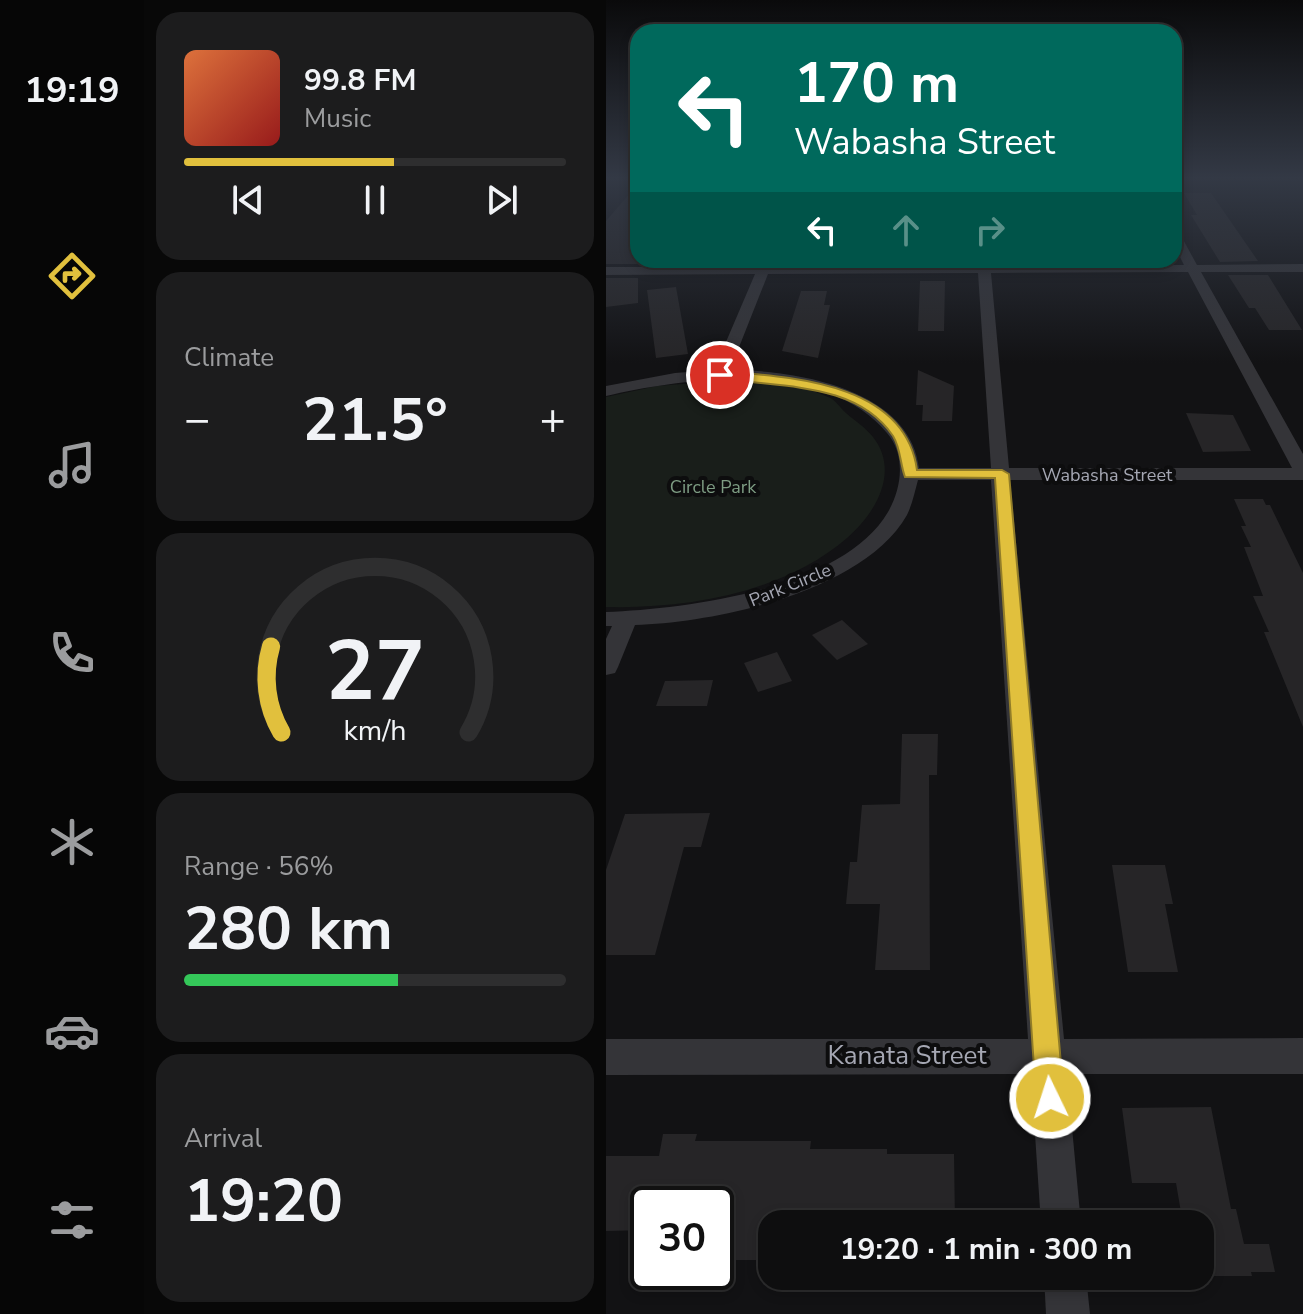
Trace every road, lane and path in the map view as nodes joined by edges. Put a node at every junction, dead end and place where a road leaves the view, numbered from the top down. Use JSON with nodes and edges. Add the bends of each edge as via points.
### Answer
{"nodes":[{"id":1,"x":1182,"y":248,"type":"edge"},
{"id":2,"x":724,"y":268,"type":"edge"},
{"id":3,"x":764,"y":268,"type":"edge"},
{"id":4,"x":984,"y":268,"type":"edge"},
{"id":5,"x":1182,"y":268,"type":"edge"},
{"id":6,"x":1193,"y":268,"type":"junction"},
{"id":7,"x":1303,"y":268,"type":"edge"},
{"id":8,"x":606,"y":271,"type":"edge"},
{"id":9,"x":670,"y":272,"type":"junction"},
{"id":10,"x":606,"y":281,"type":"edge"},
{"id":11,"x":720,"y":375,"type":"junction"},
{"id":12,"x":606,"y":391,"type":"edge"},
{"id":13,"x":1303,"y":473,"type":"edge"},
{"id":14,"x":910,"y":474,"type":"junction"},
{"id":15,"x":1002,"y":474,"type":"junction"},
{"id":16,"x":616,"y":620,"type":"edge"},
{"id":17,"x":606,"y":667,"type":"edge"},
{"id":18,"x":1047,"y":1054,"type":"junction"},
{"id":19,"x":1303,"y":1056,"type":"edge"},
{"id":20,"x":606,"y":1057,"type":"edge"},
{"id":21,"x":1060,"y":1210,"type":"edge"},
{"id":22,"x":1066,"y":1290,"type":"edge"},
{"id":23,"x":1068,"y":1314,"type":"edge"}],
"edges":[{"from":1,"to":6,"type":"street"},
{"from":2,"to":9,"type":"street"},
{"from":3,"to":11,"type":"street"},
{"from":4,"to":15,"type":"street"},
{"from":5,"to":6,"type":"street"},
{"from":6,"to":7,"type":"street"},
{"from":6,"to":13,"type":"street"},
{"from":8,"to":9,"type":"street"},
{"from":9,"to":10,"type":"street"},
{"from":11,"to":12,"type":"street"},
{"from":11,"to":14,"type":"street","via":[[800,382],[854,399],[885,419],[899,436]]},
{"from":13,"to":15,"type":"street","name":"Wabasha Street"},
{"from":14,"to":15,"type":"street","name":"Wabasha Street"},
{"from":14,"to":16,"type":"street","name":"Park Circle","via":[[889,523],[819,576],[735,606]]},
{"from":15,"to":18,"type":"street"},
{"from":16,"to":17,"type":"street"},
{"from":18,"to":19,"type":"street","name":"Kanata Street"},
{"from":18,"to":20,"type":"street","name":"Kanata Street"},
{"from":18,"to":21,"type":"street"},
{"from":22,"to":23,"type":"street"}]}
